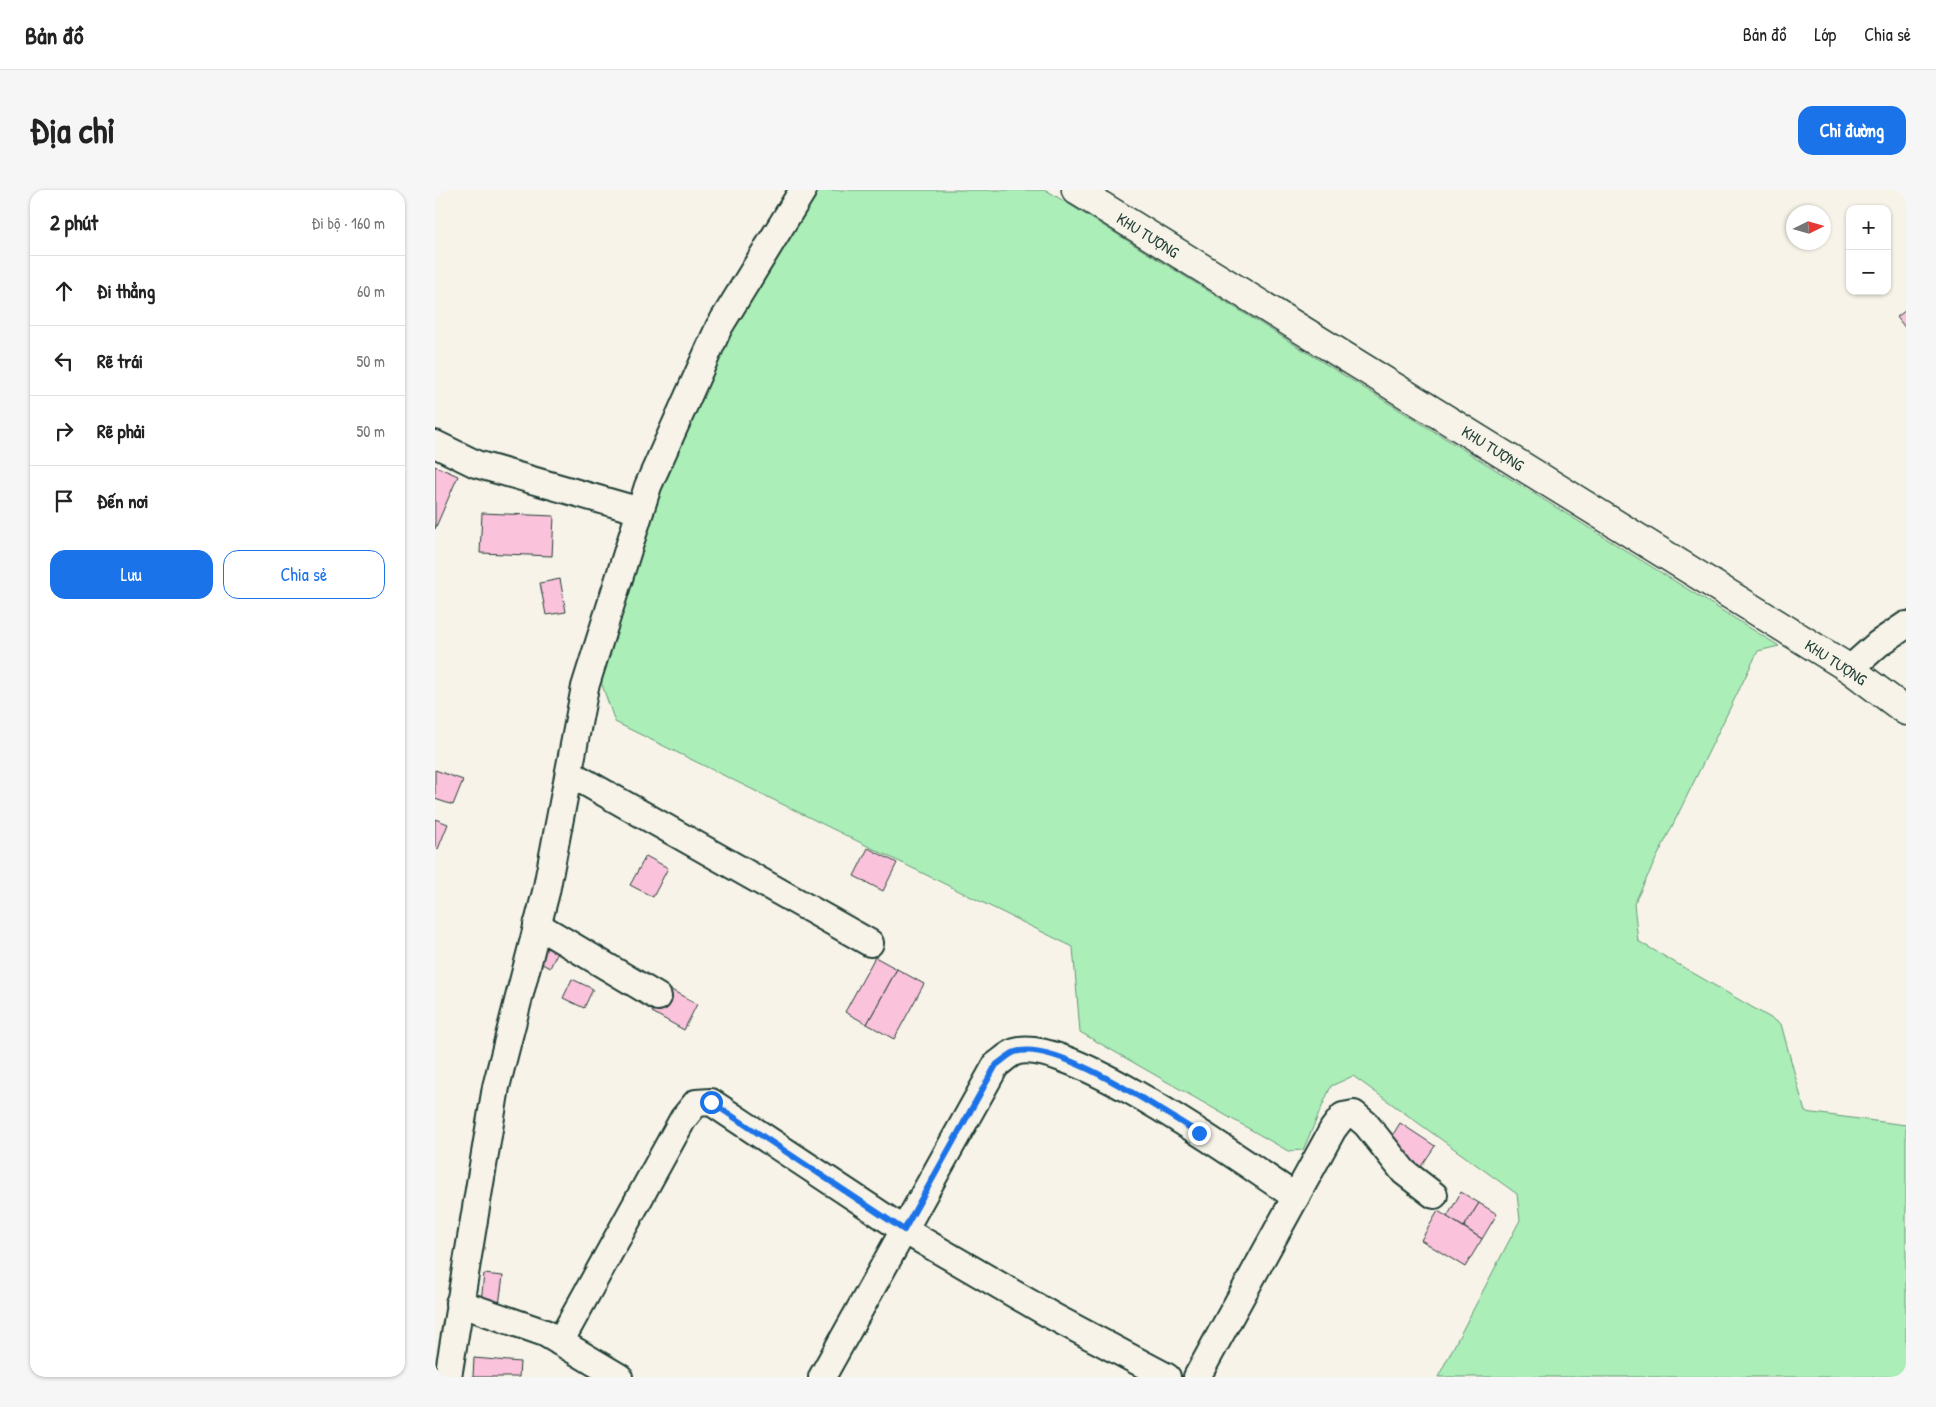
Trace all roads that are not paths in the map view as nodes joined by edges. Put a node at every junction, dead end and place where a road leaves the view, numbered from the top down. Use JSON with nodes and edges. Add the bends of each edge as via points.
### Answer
{"nodes":[{"id":1,"x":803,"y":190,"type":"edge"},
{"id":2,"x":1076,"y":190,"type":"edge"},
{"id":3,"x":435,"y":444,"type":"edge"},
{"id":4,"x":640,"y":511,"type":"junction"},
{"id":5,"x":1906,"y":625,"type":"edge"},
{"id":6,"x":1850,"y":669,"type":"junction"},
{"id":7,"x":1906,"y":711,"type":"edge"},
{"id":8,"x":569,"y":772,"type":"junction"},
{"id":9,"x":537,"y":925,"type":"junction"},
{"id":10,"x":870,"y":943,"type":"dead end"},
{"id":11,"x":657,"y":997,"type":"dead end"},
{"id":12,"x":1434,"y":1195,"type":"dead end"},
{"id":13,"x":1295,"y":1197,"type":"junction"},
{"id":14,"x":904,"y":1230,"type":"junction"},
{"id":15,"x":459,"y":1303,"type":"junction"},
{"id":16,"x":560,"y":1342,"type":"junction"},
{"id":17,"x":448,"y":1377,"type":"edge"},
{"id":18,"x":619,"y":1377,"type":"edge"},
{"id":19,"x":822,"y":1377,"type":"edge"},
{"id":20,"x":1167,"y":1377,"type":"edge"},
{"id":21,"x":1197,"y":1377,"type":"edge"}],
"edges":[{"from":1,"to":4,"type":"street","via":[[719,327],[648,486]]},
{"from":2,"to":6,"type":"street","name":"KHU TƯỢNG"},
{"from":3,"to":4,"type":"street","via":[[477,464]]},
{"from":4,"to":8,"type":"street","via":[[585,687]]},
{"from":5,"to":6,"type":"street"},
{"from":6,"to":7,"type":"street","name":"KHU TƯỢNG"},
{"from":8,"to":9,"type":"street"},
{"from":8,"to":10,"type":"street"},
{"from":9,"to":11,"type":"street"},
{"from":9,"to":15,"type":"street","via":[[496,1087]]},
{"from":12,"to":13,"type":"street","via":[[1405,1172],[1354,1114],[1343,1116],[1333,1129]]},
{"from":13,"to":14,"type":"street","via":[[1199,1133],[1086,1067],[1038,1052],[1015,1052],[996,1065]]},
{"from":13,"to":21,"type":"street"},
{"from":14,"to":16,"type":"street","via":[[711,1102],[696,1103],[683,1119]]},
{"from":14,"to":19,"type":"street"},
{"from":14,"to":20,"type":"street","via":[[1054,1318]]},
{"from":15,"to":16,"type":"street"},
{"from":15,"to":17,"type":"street"},
{"from":16,"to":18,"type":"street"}]}
